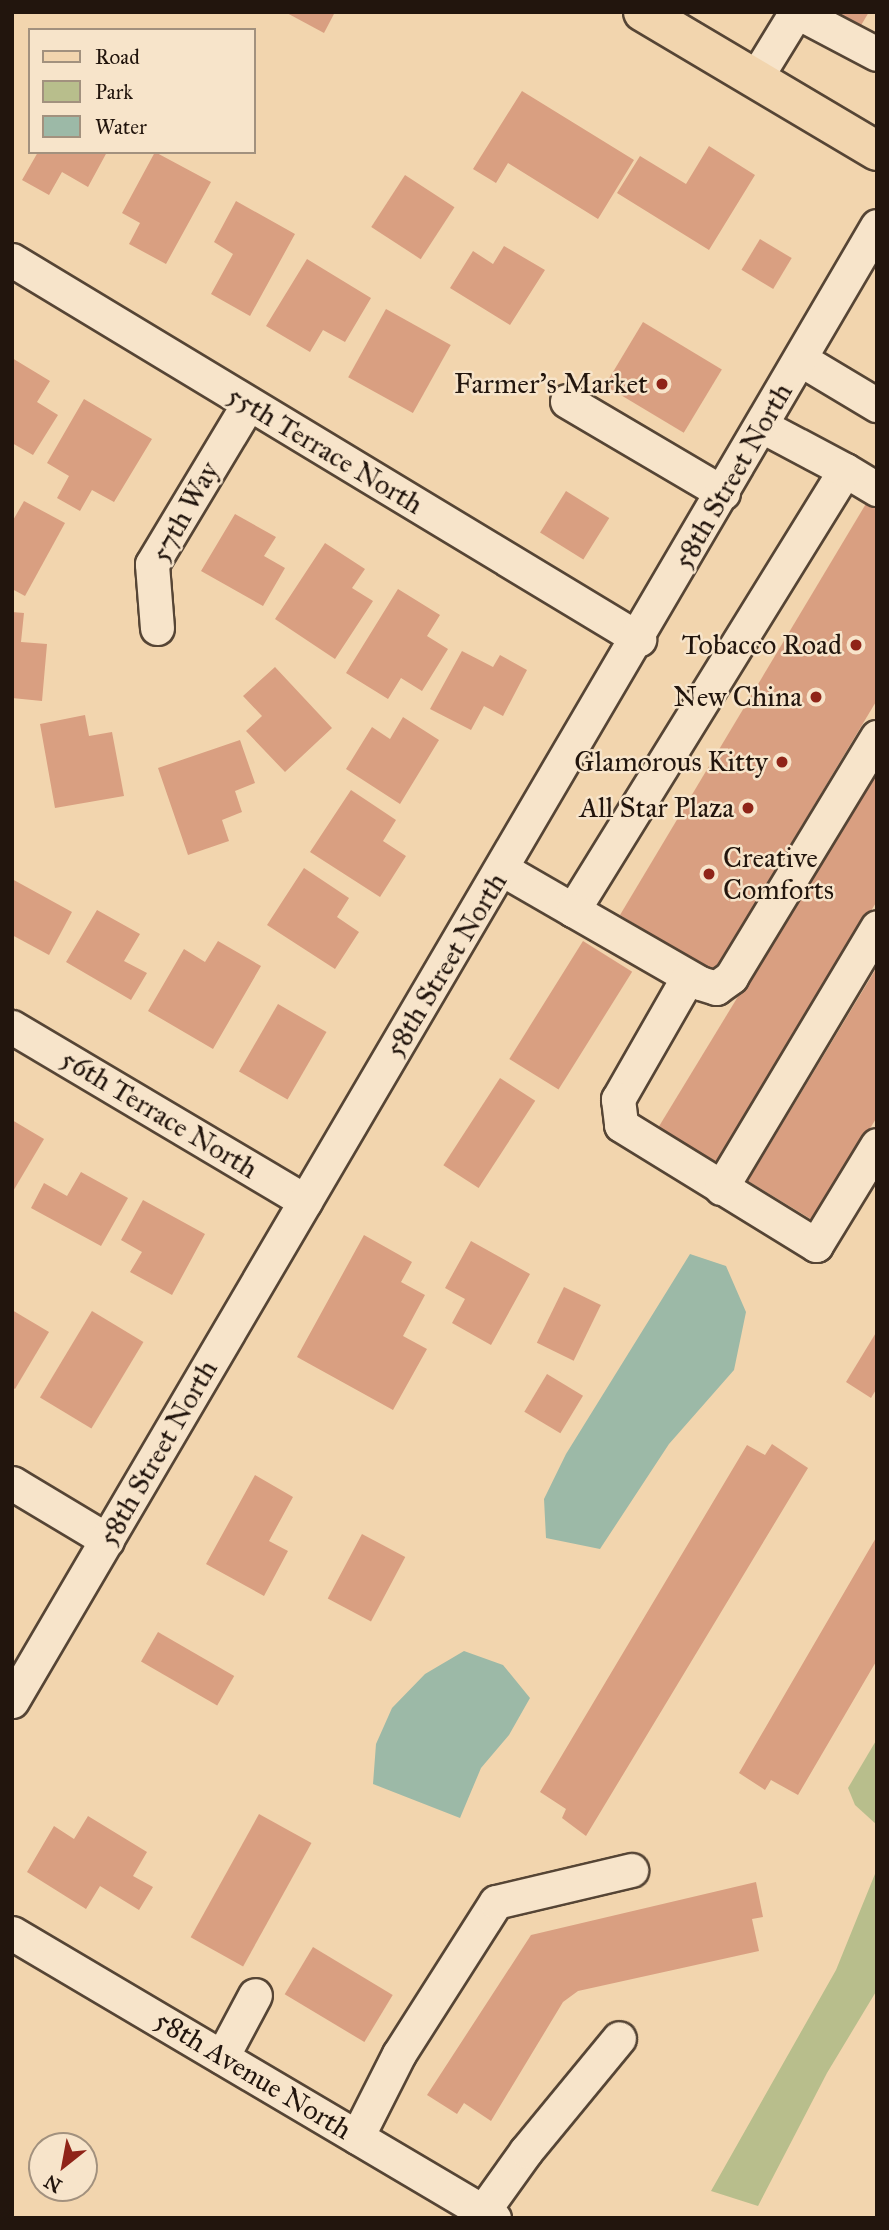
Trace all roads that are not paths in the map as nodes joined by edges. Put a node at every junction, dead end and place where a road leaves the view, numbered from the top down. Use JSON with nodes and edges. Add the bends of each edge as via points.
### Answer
{"nodes":[{"id":1,"x":643,"y":12,"type":"edge"},
{"id":2,"x":796,"y":12,"type":"edge"},
{"id":3,"x":877,"y":54,"type":"edge"},
{"id":4,"x":755,"y":79,"type":"junction"},
{"id":5,"x":877,"y":151,"type":"edge"},
{"id":6,"x":877,"y":226,"type":"edge"},
{"id":7,"x":12,"y":260,"type":"edge"},
{"id":8,"x":800,"y":359,"type":"junction"},
{"id":9,"x":567,"y":401,"type":"dead end"},
{"id":10,"x":248,"y":404,"type":"junction"},
{"id":11,"x":877,"y":405,"type":"edge"},
{"id":12,"x":762,"y":426,"type":"junction"},
{"id":13,"x":845,"y":470,"type":"junction"},
{"id":14,"x":877,"y":489,"type":"edge"},
{"id":15,"x":723,"y":493,"type":"junction"},
{"id":16,"x":157,"y":628,"type":"dead end"},
{"id":17,"x":639,"y":639,"type":"junction"},
{"id":18,"x":877,"y":737,"type":"edge"},
{"id":19,"x":502,"y":869,"type":"junction"},
{"id":20,"x":573,"y":910,"type":"junction"},
{"id":21,"x":877,"y":927,"type":"edge"},
{"id":22,"x":688,"y":977,"type":"junction"},
{"id":23,"x":12,"y":1027,"type":"edge"},
{"id":24,"x":877,"y":1144,"type":"edge"},
{"id":25,"x":721,"y":1188,"type":"junction"},
{"id":26,"x":305,"y":1201,"type":"junction"},
{"id":27,"x":12,"y":1483,"type":"edge"},
{"id":28,"x":107,"y":1540,"type":"junction"},
{"id":29,"x":12,"y":1701,"type":"edge"},
{"id":30,"x":631,"y":1870,"type":"dead end"},
{"id":31,"x":12,"y":1933,"type":"edge"},
{"id":32,"x":255,"y":1995,"type":"dead end"},
{"id":33,"x":619,"y":2038,"type":"dead end"},
{"id":34,"x":222,"y":2057,"type":"junction"},
{"id":35,"x":357,"y":2137,"type":"junction"},
{"id":36,"x":489,"y":2215,"type":"edge"}],
"edges":[{"from":1,"to":4,"type":"main road"},
{"from":2,"to":3,"type":"street"},
{"from":2,"to":4,"type":"street"},
{"from":4,"to":5,"type":"main road"},
{"from":6,"to":8,"type":"street","name":"58th Street North"},
{"from":7,"to":10,"type":"street","name":"55th Terrace North"},
{"from":8,"to":11,"type":"street"},
{"from":8,"to":12,"type":"street","name":"58th Street North"},
{"from":9,"to":15,"type":"street"},
{"from":10,"to":16,"type":"street","name":"57th Way","via":[[152,564]]},
{"from":10,"to":17,"type":"street","name":"55th Terrace North"},
{"from":12,"to":13,"type":"street"},
{"from":12,"to":15,"type":"street","name":"58th Street North"},
{"from":13,"to":14,"type":"street"},
{"from":13,"to":20,"type":"street"},
{"from":15,"to":17,"type":"street","name":"58th Street North"},
{"from":17,"to":19,"type":"street","name":"58th Street North"},
{"from":18,"to":22,"type":"street","via":[[731,977],[716,988]]},
{"from":19,"to":20,"type":"street"},
{"from":19,"to":26,"type":"street","name":"58th Street North"},
{"from":20,"to":22,"type":"street"},
{"from":21,"to":25,"type":"street"},
{"from":22,"to":25,"type":"street","via":[[618,1100],[621,1125]]},
{"from":23,"to":26,"type":"street","name":"56th Terrace North"},
{"from":24,"to":25,"type":"street","via":[[816,1245]]},
{"from":26,"to":28,"type":"street","name":"58th Street North"},
{"from":27,"to":28,"type":"street"},
{"from":28,"to":29,"type":"street","name":"58th Street North"},
{"from":30,"to":35,"type":"street","via":[[496,1902],[399,2054]]},
{"from":31,"to":34,"type":"street","name":"58th Avenue North"},
{"from":32,"to":34,"type":"street"},
{"from":33,"to":36,"type":"street","via":[[526,2151]]},
{"from":34,"to":35,"type":"street","name":"58th Avenue North"},
{"from":35,"to":36,"type":"street","name":"58th Avenue North"}]}
